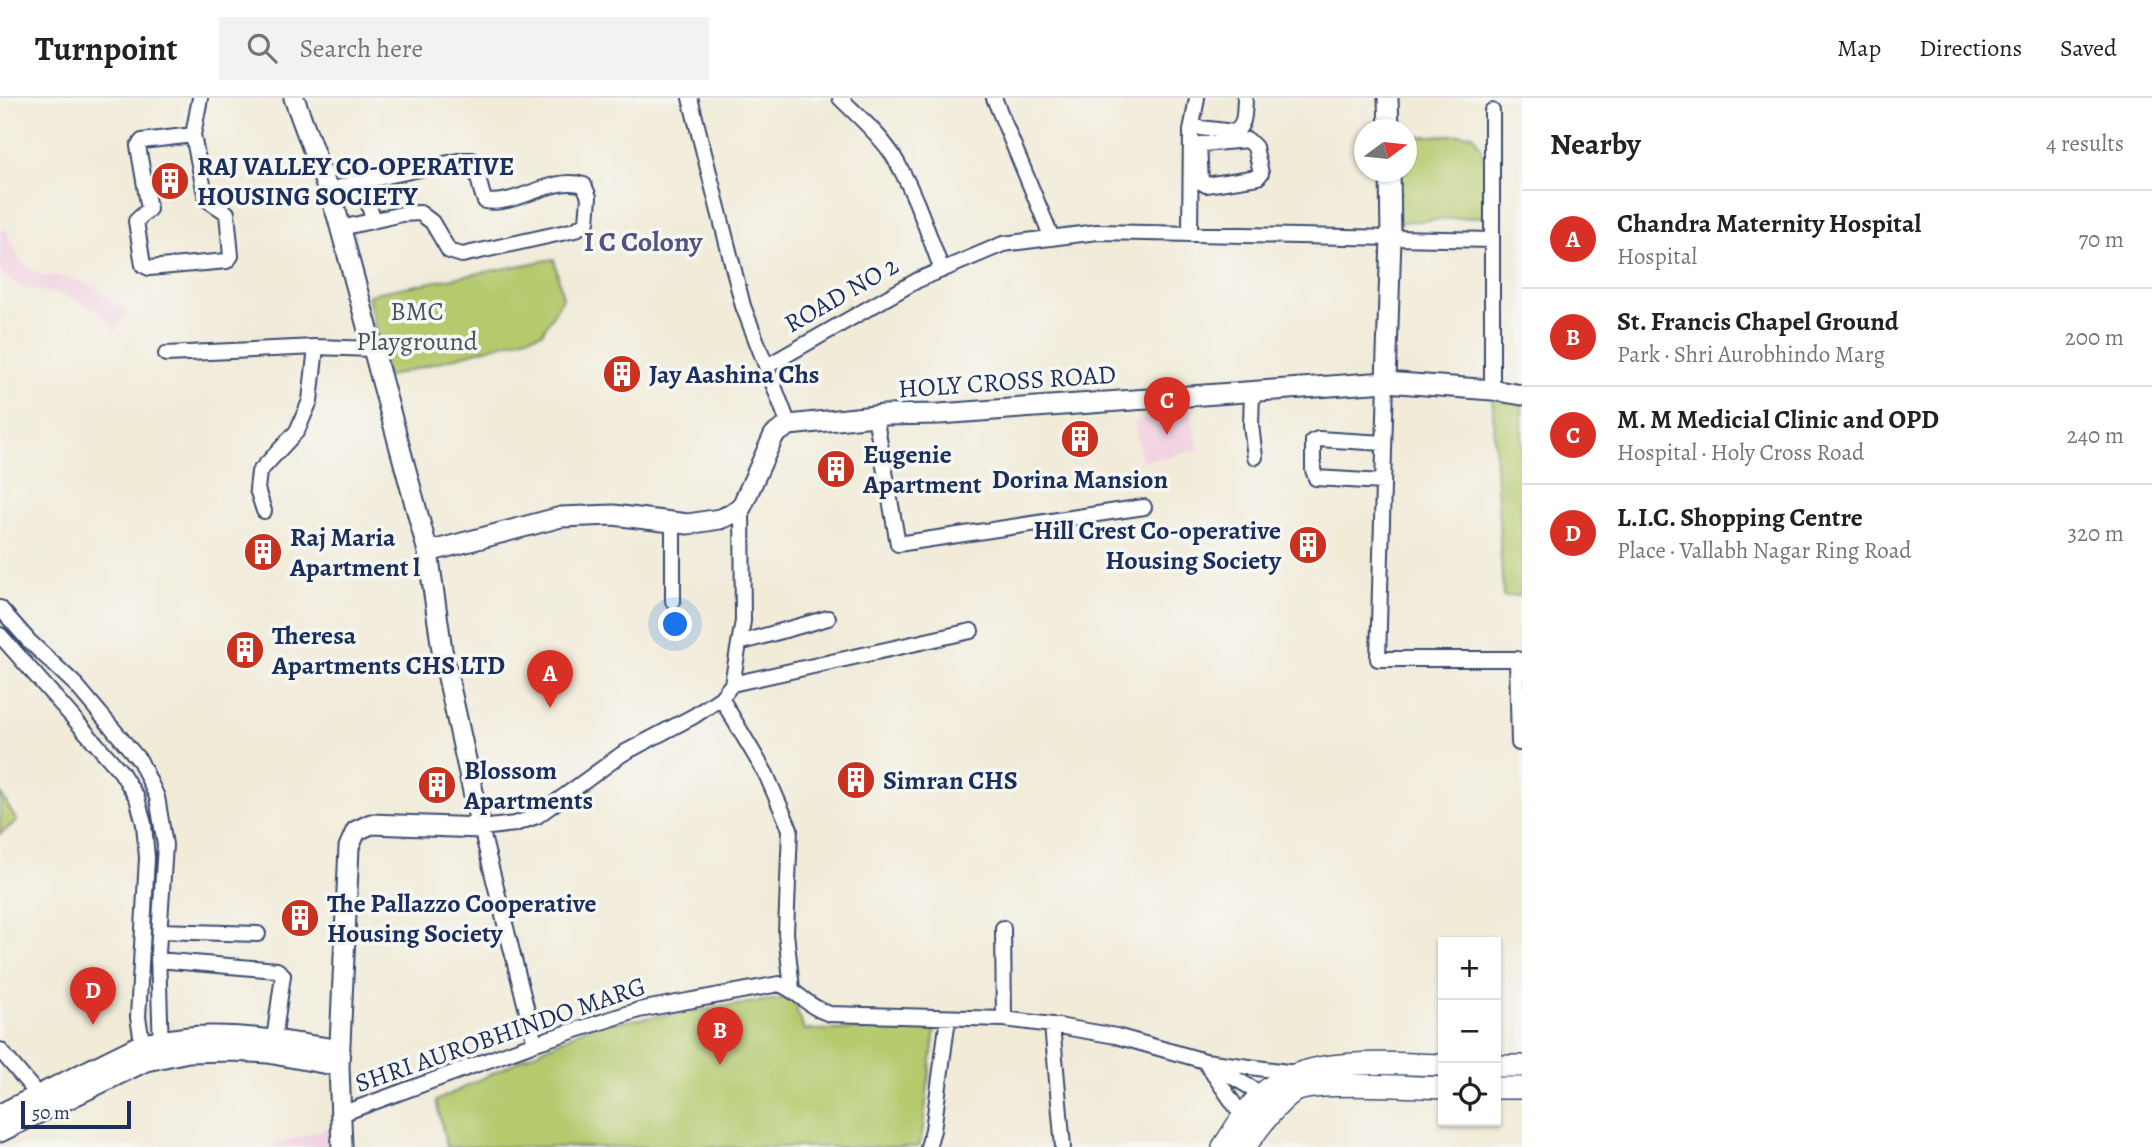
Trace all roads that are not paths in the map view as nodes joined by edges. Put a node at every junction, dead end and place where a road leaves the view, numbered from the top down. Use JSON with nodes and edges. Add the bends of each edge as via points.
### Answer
{"nodes":[{"id":1,"x":294,"y":98,"type":"edge"},
{"id":2,"x":690,"y":98,"type":"edge"},
{"id":3,"x":840,"y":98,"type":"edge"},
{"id":4,"x":995,"y":98,"type":"edge"},
{"id":5,"x":1197,"y":98,"type":"edge"},
{"id":6,"x":1245,"y":98,"type":"edge"},
{"id":7,"x":1388,"y":98,"type":"edge"},
{"id":8,"x":195,"y":99,"type":"edge"},
{"id":9,"x":1492,"y":111,"type":"dead end"},
{"id":10,"x":1389,"y":119,"type":"edge"},
{"id":11,"x":1192,"y":127,"type":"junction"},
{"id":12,"x":193,"y":135,"type":"junction"},
{"id":13,"x":1195,"y":145,"type":"junction"},
{"id":14,"x":363,"y":181,"type":"junction"},
{"id":15,"x":1390,"y":182,"type":"edge"},
{"id":16,"x":329,"y":191,"type":"junction"},
{"id":17,"x":373,"y":221,"type":"junction"},
{"id":18,"x":341,"y":228,"type":"junction"},
{"id":19,"x":1189,"y":234,"type":"junction"},
{"id":20,"x":1052,"y":238,"type":"junction"},
{"id":21,"x":1391,"y":239,"type":"junction"},
{"id":22,"x":1492,"y":240,"type":"junction"},
{"id":23,"x":942,"y":270,"type":"junction"},
{"id":24,"x":316,"y":347,"type":"junction"},
{"id":25,"x":373,"y":349,"type":"junction"},
{"id":26,"x":166,"y":354,"type":"dead end"},
{"id":27,"x":767,"y":366,"type":"junction"},
{"id":28,"x":1386,"y":382,"type":"junction"},
{"id":29,"x":1492,"y":390,"type":"junction"},
{"id":30,"x":1252,"y":391,"type":"junction"},
{"id":31,"x":1522,"y":395,"type":"edge"},
{"id":32,"x":875,"y":416,"type":"junction"},
{"id":33,"x":789,"y":425,"type":"junction"},
{"id":34,"x":1384,"y":443,"type":"junction"},
{"id":35,"x":1255,"y":457,"type":"dead end"},
{"id":36,"x":1383,"y":482,"type":"junction"},
{"id":37,"x":742,"y":506,"type":"junction"},
{"id":38,"x":1144,"y":507,"type":"dead end"},
{"id":39,"x":264,"y":511,"type":"dead end"},
{"id":40,"x":673,"y":523,"type":"junction"},
{"id":41,"x":428,"y":552,"type":"junction"},
{"id":42,"x":673,"y":601,"type":"dead end"},
{"id":43,"x":0,"y":608,"type":"edge"},
{"id":44,"x":828,"y":618,"type":"dead end"},
{"id":45,"x":971,"y":631,"type":"dead end"},
{"id":46,"x":0,"y":635,"type":"edge"},
{"id":47,"x":739,"y":643,"type":"junction"},
{"id":48,"x":732,"y":684,"type":"junction"},
{"id":49,"x":721,"y":698,"type":"junction"},
{"id":50,"x":1522,"y":743,"type":"edge"},
{"id":51,"x":481,"y":828,"type":"junction"},
{"id":52,"x":143,"y":918,"type":"junction"},
{"id":53,"x":160,"y":926,"type":"junction"},
{"id":54,"x":1003,"y":928,"type":"dead end"},
{"id":55,"x":258,"y":934,"type":"dead end"},
{"id":56,"x":159,"y":960,"type":"junction"},
{"id":57,"x":792,"y":989,"type":"junction"},
{"id":58,"x":948,"y":1018,"type":"junction"},
{"id":59,"x":1004,"y":1019,"type":"junction"},
{"id":60,"x":1052,"y":1025,"type":"junction"},
{"id":61,"x":274,"y":1040,"type":"junction"},
{"id":62,"x":535,"y":1043,"type":"junction"},
{"id":63,"x":0,"y":1050,"type":"edge"},
{"id":64,"x":152,"y":1051,"type":"junction"},
{"id":65,"x":340,"y":1058,"type":"junction"},
{"id":66,"x":1205,"y":1061,"type":"junction"},
{"id":67,"x":1438,"y":1065,"type":"edge"},
{"id":68,"x":1501,"y":1066,"type":"edge"},
{"id":69,"x":1522,"y":1066,"type":"edge"},
{"id":70,"x":1295,"y":1073,"type":"junction"},
{"id":71,"x":1314,"y":1087,"type":"junction"},
{"id":72,"x":1438,"y":1088,"type":"edge"},
{"id":73,"x":1501,"y":1088,"type":"edge"},
{"id":74,"x":1522,"y":1088,"type":"edge"},
{"id":75,"x":1270,"y":1100,"type":"junction"},
{"id":76,"x":44,"y":1102,"type":"junction"},
{"id":77,"x":0,"y":1114,"type":"edge"},
{"id":78,"x":341,"y":1114,"type":"junction"},
{"id":79,"x":1251,"y":1123,"type":"junction"},
{"id":80,"x":0,"y":1132,"type":"edge"},
{"id":81,"x":342,"y":1147,"type":"edge"},
{"id":82,"x":928,"y":1147,"type":"edge"},
{"id":83,"x":1063,"y":1147,"type":"edge"},
{"id":84,"x":1223,"y":1147,"type":"edge"},
{"id":85,"x":1245,"y":1147,"type":"edge"}],
"edges":[{"from":1,"to":16,"type":"street"},
{"from":2,"to":27,"type":"street","via":[[743,306]]},
{"from":3,"to":23,"type":"street","via":[[891,154]]},
{"from":4,"to":20,"type":"street"},
{"from":5,"to":11,"type":"street"},
{"from":6,"to":11,"type":"street","via":[[1239,130]]},
{"from":7,"to":10,"type":"street"},
{"from":8,"to":12,"type":"street"},
{"from":9,"to":22,"type":"street"},
{"from":11,"to":13,"type":"street"},
{"from":12,"to":12,"type":"street","via":[[206,199],[227,214],[231,256],[227,261],[149,268],[143,265],[136,221],[149,209],[138,146],[142,141]]},
{"from":13,"to":13,"type":"street","via":[[1252,142],[1261,173],[1206,185],[1201,182]]},
{"from":13,"to":19,"type":"street"},
{"from":14,"to":16,"type":"street"},
{"from":14,"to":17,"type":"street"},
{"from":14,"to":17,"type":"street","via":[[472,160],[485,201],[571,181],[584,185],[589,197],[587,222],[575,230],[461,255],[449,251],[432,222],[420,213]]},
{"from":15,"to":21,"type":"street"},
{"from":16,"to":18,"type":"street"},
{"from":17,"to":18,"type":"street"},
{"from":18,"to":25,"type":"street"},
{"from":19,"to":20,"type":"street","name":"ROAD NO 2","via":[[1097,232]]},
{"from":19,"to":21,"type":"street","name":"ROAD NO 2"},
{"from":20,"to":23,"type":"street","name":"ROAD NO 2","via":[[1003,244]]},
{"from":21,"to":22,"type":"street","name":"ROAD NO 2"},
{"from":21,"to":28,"type":"street"},
{"from":22,"to":29,"type":"street"},
{"from":23,"to":27,"type":"street","name":"ROAD NO 2"},
{"from":24,"to":25,"type":"street"},
{"from":24,"to":26,"type":"street"},
{"from":24,"to":39,"type":"street","via":[[310,401],[297,431],[259,471],[257,489]]},
{"from":25,"to":41,"type":"street"},
{"from":27,"to":33,"type":"street"},
{"from":28,"to":29,"type":"street","name":"HOLY CROSS ROAD"},
{"from":28,"to":30,"type":"street","name":"HOLY CROSS ROAD"},
{"from":28,"to":34,"type":"street"},
{"from":29,"to":31,"type":"street","name":"HOLY CROSS ROAD"},
{"from":30,"to":32,"type":"street","name":"HOLY CROSS ROAD"},
{"from":30,"to":35,"type":"street"},
{"from":32,"to":33,"type":"street","name":"HOLY CROSS ROAD"},
{"from":32,"to":38,"type":"street","via":[[898,544]]},
{"from":33,"to":37,"type":"street","via":[[770,441]]},
{"from":34,"to":36,"type":"street"},
{"from":34,"to":36,"type":"street","via":[[1313,441],[1316,478]]},
{"from":36,"to":50,"type":"street","via":[[1378,659],[1517,659]]},
{"from":37,"to":40,"type":"street","via":[[720,519]]},
{"from":37,"to":47,"type":"street","via":[[743,621]]},
{"from":40,"to":41,"type":"street","via":[[613,516],[561,517]]},
{"from":40,"to":42,"type":"street"},
{"from":41,"to":51,"type":"street","via":[[442,650]]},
{"from":43,"to":53,"type":"street","via":[[76,685],[140,761],[157,797],[165,845]]},
{"from":44,"to":47,"type":"street"},
{"from":45,"to":48,"type":"street"},
{"from":46,"to":52,"type":"street","via":[[121,772],[137,798],[147,858]]},
{"from":47,"to":48,"type":"street"},
{"from":48,"to":49,"type":"street"},
{"from":49,"to":51,"type":"street","via":[[622,754],[537,816]]},
{"from":49,"to":57,"type":"street","via":[[766,774],[790,829],[786,933]]},
{"from":51,"to":62,"type":"street"},
{"from":51,"to":65,"type":"street","via":[[370,824],[356,831],[349,848]]},
{"from":52,"to":53,"type":"street"},
{"from":52,"to":64,"type":"street","via":[[138,1017]]},
{"from":53,"to":55,"type":"street"},
{"from":53,"to":56,"type":"street"},
{"from":54,"to":59,"type":"street"},
{"from":56,"to":61,"type":"street","via":[[277,970],[282,975]]},
{"from":56,"to":64,"type":"street"},
{"from":57,"to":58,"type":"street","via":[[815,1009],[830,1014]]},
{"from":57,"to":62,"type":"street","name":"SHRI AUROBHINDO MARG","via":[[769,985],[639,1010]]},
{"from":58,"to":59,"type":"street"},
{"from":58,"to":82,"type":"street"},
{"from":59,"to":60,"type":"street"},
{"from":60,"to":66,"type":"street","via":[[1116,1035]]},
{"from":60,"to":83,"type":"street"},
{"from":61,"to":64,"type":"street","via":[[205,1035]]},
{"from":61,"to":65,"type":"street"},
{"from":62,"to":78,"type":"street","name":"SHRI AUROBHINDO MARG"},
{"from":63,"to":76,"type":"street"},
{"from":64,"to":65,"type":"street"},
{"from":64,"to":76,"type":"street"},
{"from":65,"to":78,"type":"street"},
{"from":66,"to":70,"type":"street"},
{"from":66,"to":75,"type":"street"},
{"from":66,"to":79,"type":"street"},
{"from":67,"to":70,"type":"main road","via":[[1353,1063]]},
{"from":68,"to":69,"type":"main road"},
{"from":70,"to":71,"type":"street"},
{"from":70,"to":75,"type":"main road"},
{"from":71,"to":72,"type":"main road"},
{"from":71,"to":75,"type":"main road"},
{"from":73,"to":74,"type":"main road"},
{"from":75,"to":79,"type":"main road"},
{"from":76,"to":77,"type":"street"},
{"from":76,"to":80,"type":"street"},
{"from":78,"to":81,"type":"street"},
{"from":79,"to":84,"type":"main road"},
{"from":79,"to":85,"type":"main road"}]}
